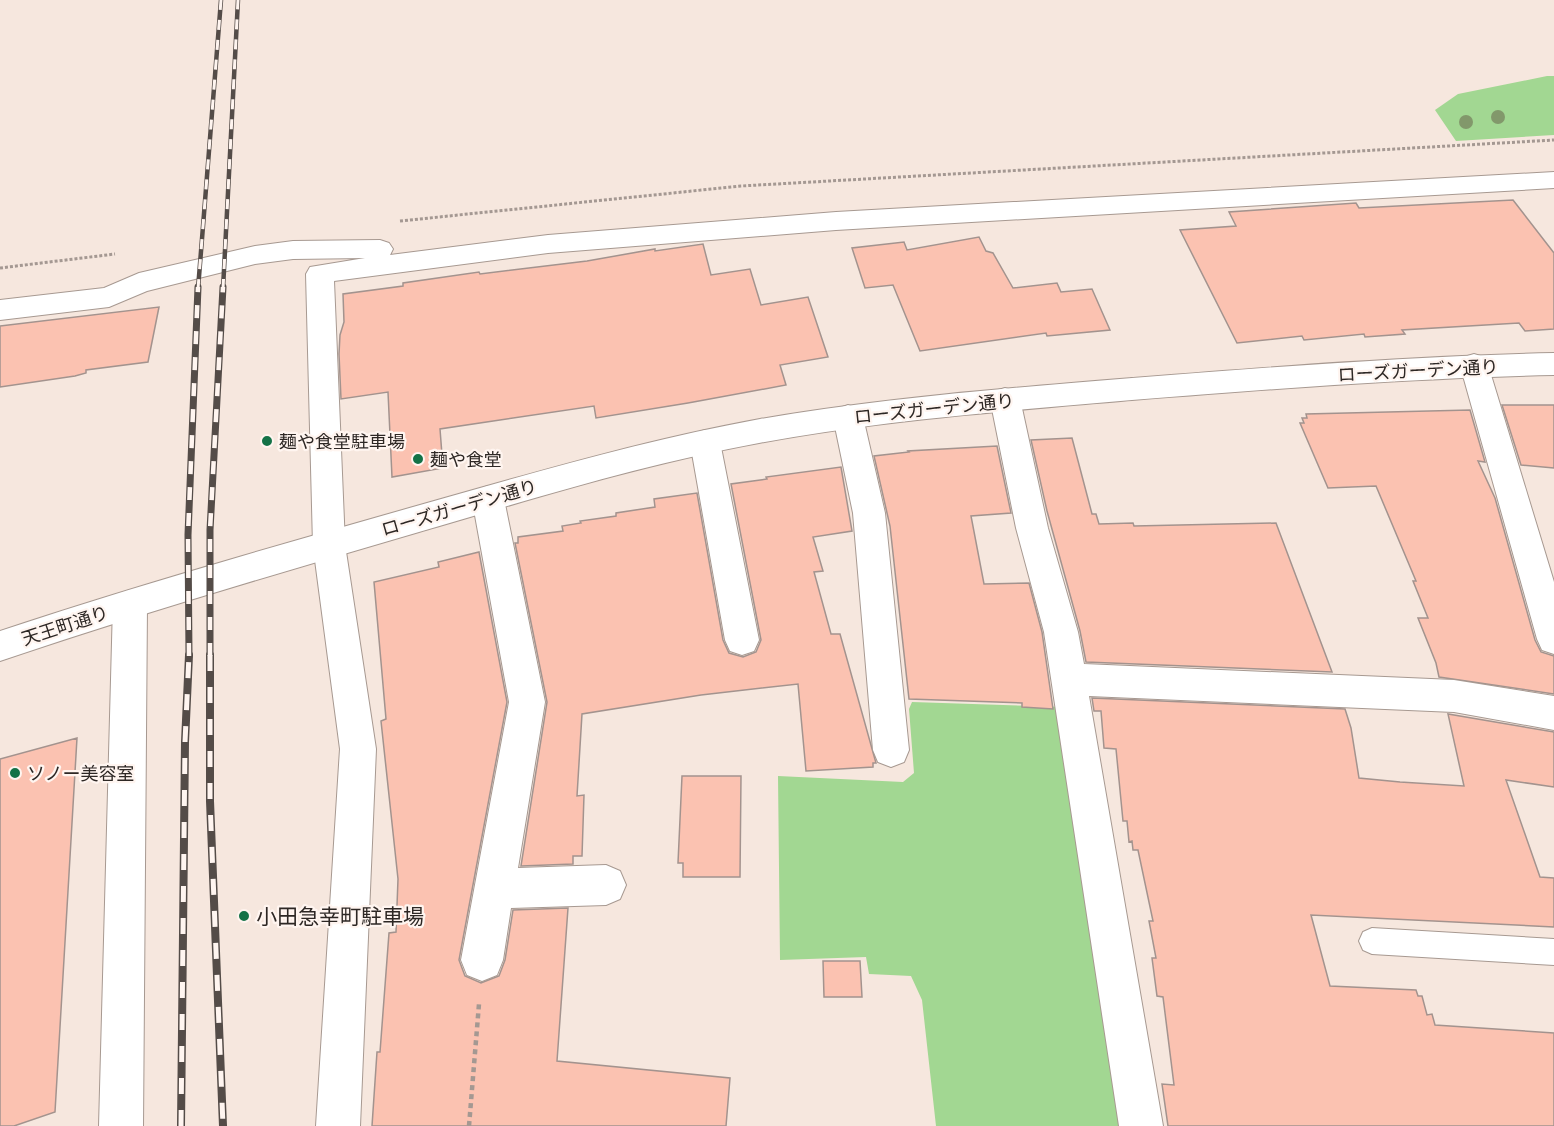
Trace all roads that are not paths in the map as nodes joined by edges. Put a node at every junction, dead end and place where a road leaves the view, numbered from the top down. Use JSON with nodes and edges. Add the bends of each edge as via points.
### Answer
{"nodes":[{"id":1,"x":1554,"y":180,"type":"edge"},
{"id":2,"x":444,"y":256,"type":"junction"},
{"id":3,"x":0,"y":310,"type":"edge"},
{"id":4,"x":1554,"y":364,"type":"edge"},
{"id":5,"x":1474,"y":365,"type":"junction"},
{"id":6,"x":1005,"y":399,"type":"junction"},
{"id":7,"x":849,"y":417,"type":"junction"},
{"id":8,"x":705,"y":442,"type":"junction"},
{"id":9,"x":488,"y":499,"type":"junction"},
{"id":10,"x":329,"y":545,"type":"junction"},
{"id":11,"x":130,"y":604,"type":"junction"},
{"id":12,"x":1554,"y":639,"type":"edge"},
{"id":13,"x":742,"y":640,"type":"dead end"},
{"id":14,"x":0,"y":646,"type":"edge"},
{"id":15,"x":1069,"y":679,"type":"junction"},
{"id":16,"x":1554,"y":713,"type":"edge"},
{"id":17,"x":891,"y":750,"type":"dead end"},
{"id":18,"x":494,"y":889,"type":"junction"},
{"id":19,"x":600,"y":893,"type":"dead end"},
{"id":20,"x":1372,"y":941,"type":"dead end"},
{"id":21,"x":1554,"y":952,"type":"edge"},
{"id":22,"x":482,"y":960,"type":"road end"},
{"id":23,"x":121,"y":1126,"type":"edge"},
{"id":24,"x":338,"y":1126,"type":"edge"},
{"id":25,"x":1141,"y":1126,"type":"edge"}],
"edges":[{"from":1,"to":2,"type":"street","via":[[836,221]]},
{"from":2,"to":3,"type":"street","via":[[427,248],[292,250],[139,283],[110,297]]},
{"from":2,"to":10,"type":"street","via":[[320,274]]},
{"from":4,"to":5,"type":"street","name":"ローズガーデン通り"},
{"from":5,"to":6,"type":"street","name":"ローズガーデン通り"},
{"from":5,"to":12,"type":"street"},
{"from":6,"to":7,"type":"street","name":"ローズガーデン通り"},
{"from":6,"to":15,"type":"street"},
{"from":7,"to":8,"type":"street","name":"ローズガーデン通り"},
{"from":7,"to":17,"type":"street","via":[[869,513]]},
{"from":8,"to":9,"type":"street","name":"ローズガーデン通り"},
{"from":8,"to":13,"type":"street"},
{"from":9,"to":10,"type":"street","name":"ローズガーデン通り"},
{"from":9,"to":18,"type":"street","via":[[527,702]]},
{"from":10,"to":11,"type":"street","name":"ローズガーデン通り"},
{"from":10,"to":24,"type":"street","via":[[358,749]]},
{"from":11,"to":14,"type":"street","name":"天王町通り"},
{"from":11,"to":23,"type":"street"},
{"from":15,"to":16,"type":"street","via":[[1454,696]]},
{"from":15,"to":25,"type":"street"},
{"from":18,"to":19,"type":"street"},
{"from":18,"to":22,"type":"street"},
{"from":20,"to":21,"type":"lane"}]}
